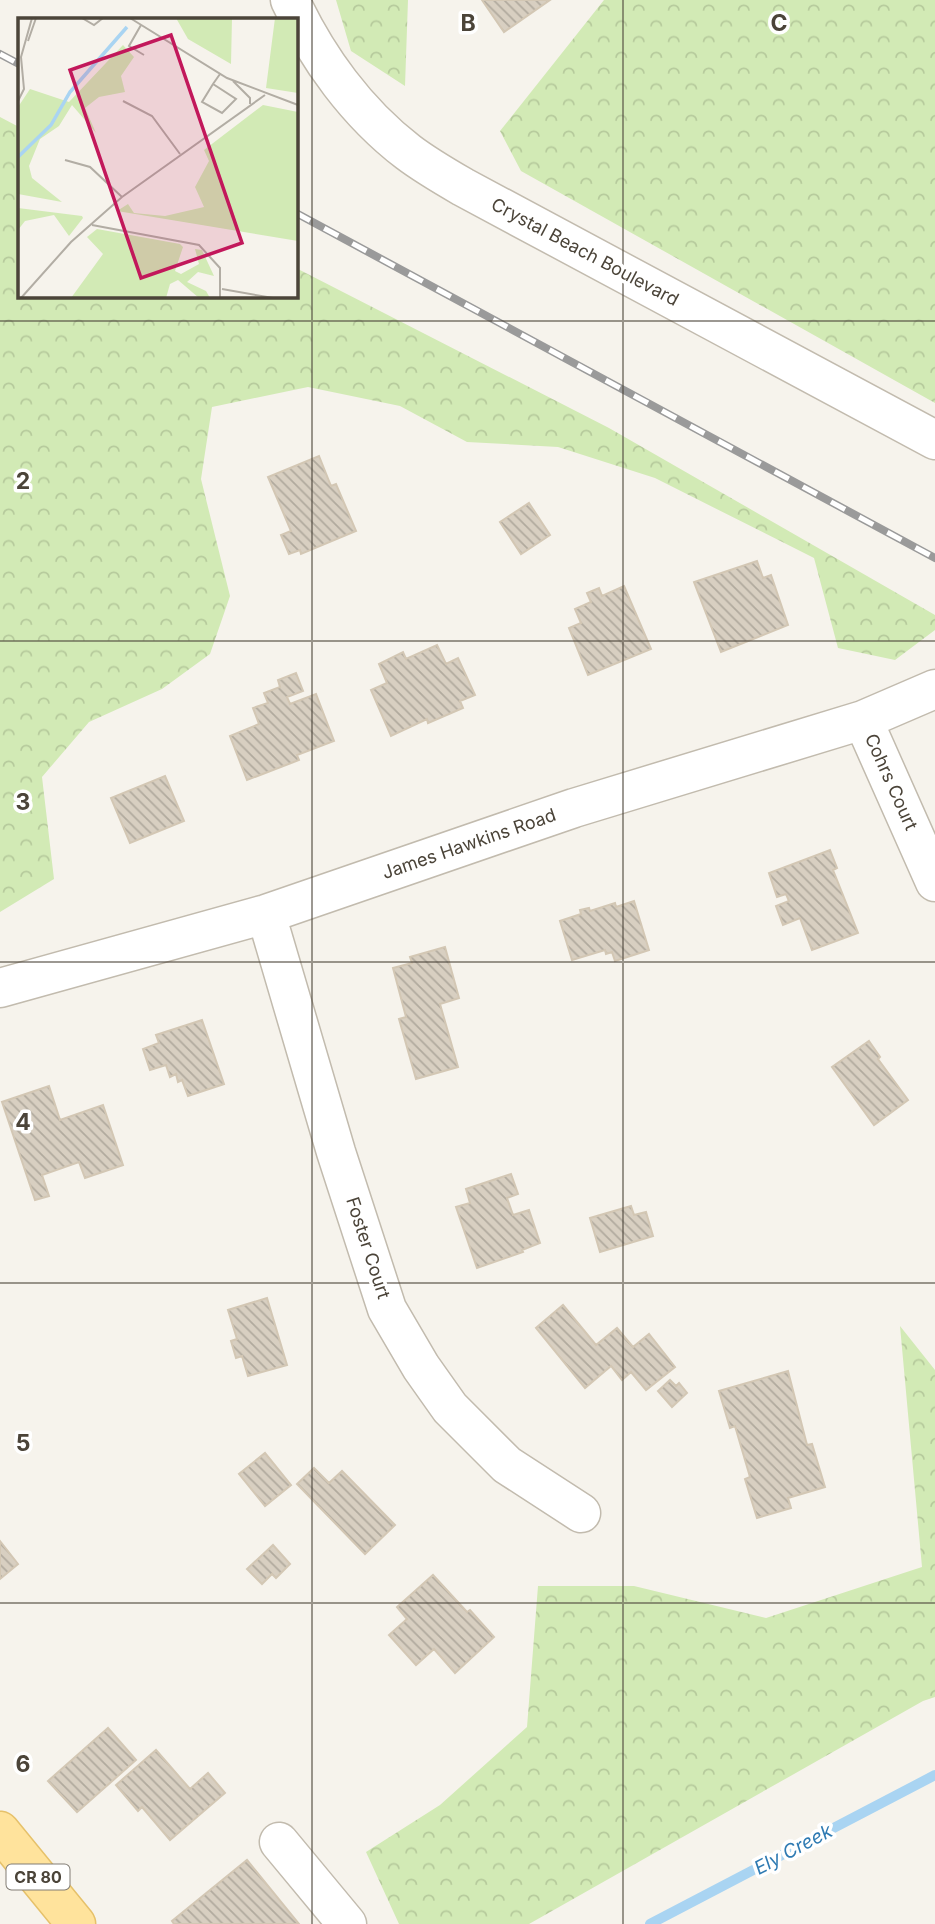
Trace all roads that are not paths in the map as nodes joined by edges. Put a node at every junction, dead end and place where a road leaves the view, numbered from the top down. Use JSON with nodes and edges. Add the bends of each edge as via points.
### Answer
{"nodes":[{"id":1,"x":290,"y":0,"type":"edge"},
{"id":2,"x":935,"y":440,"type":"edge"},
{"id":3,"x":935,"y":689,"type":"edge"},
{"id":4,"x":863,"y":720,"type":"junction"},
{"id":5,"x":935,"y":882,"type":"edge"},
{"id":6,"x":266,"y":914,"type":"junction"},
{"id":7,"x":0,"y":988,"type":"edge"},
{"id":8,"x":581,"y":1513,"type":"dead end"},
{"id":9,"x":0,"y":1830,"type":"edge"},
{"id":10,"x":279,"y":1842,"type":"dead end"},
{"id":11,"x":76,"y":1924,"type":"edge"},
{"id":12,"x":347,"y":1924,"type":"edge"}],
"edges":[{"from":1,"to":2,"type":"street","name":"Crystal Beach Boulevard","via":[[303,29],[340,83],[408,152],[463,187]]},
{"from":3,"to":4,"type":"street","name":"James Hawkins Road"},
{"from":4,"to":5,"type":"street","name":"Cohrs Court"},
{"from":4,"to":6,"type":"street","name":"James Hawkins Road","via":[[574,808]]},
{"from":6,"to":7,"type":"street","name":"James Hawkins Road"},
{"from":6,"to":8,"type":"street","name":"Foster Court","via":[[387,1309],[450,1408],[507,1465]]},
{"from":9,"to":11,"type":"main road","number":"CR 80"},
{"from":10,"to":12,"type":"street"}]}
